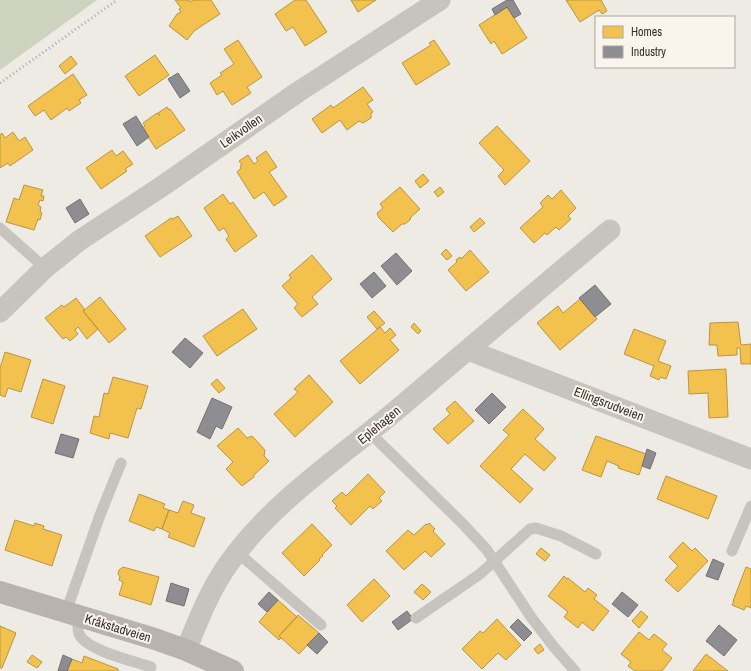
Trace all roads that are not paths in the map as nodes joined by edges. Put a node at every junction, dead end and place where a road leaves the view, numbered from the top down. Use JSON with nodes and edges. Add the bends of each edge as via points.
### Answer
{"nodes":[{"id":1,"x":440,"y":0,"type":"edge"},
{"id":2,"x":0,"y":228,"type":"edge"},
{"id":3,"x":610,"y":230,"type":"dead end"},
{"id":4,"x":45,"y":268,"type":"junction"},
{"id":5,"x":0,"y":312,"type":"edge"},
{"id":6,"x":468,"y":350,"type":"junction"},
{"id":7,"x":370,"y":433,"type":"junction"},
{"id":8,"x":751,"y":458,"type":"edge"},
{"id":9,"x":121,"y":463,"type":"dead end"},
{"id":10,"x":751,"y":506,"type":"edge"},
{"id":11,"x":732,"y":551,"type":"dead end"},
{"id":12,"x":238,"y":552,"type":"junction"},
{"id":13,"x":596,"y":554,"type":"dead end"},
{"id":14,"x":495,"y":561,"type":"junction"},
{"id":15,"x":0,"y":592,"type":"edge"},
{"id":16,"x":72,"y":614,"type":"junction"},
{"id":17,"x":416,"y":618,"type":"dead end"},
{"id":18,"x":321,"y":625,"type":"dead end"},
{"id":19,"x":186,"y":650,"type":"junction"},
{"id":20,"x":151,"y":667,"type":"dead end"},
{"id":21,"x":233,"y":671,"type":"edge"},
{"id":22,"x":575,"y":671,"type":"edge"}],
"edges":[{"from":1,"to":4,"type":"street","name":"Leikvollen","via":[[298,92],[80,240]]},
{"from":2,"to":4,"type":"lane"},
{"from":3,"to":6,"type":"street","name":"Eplehagen"},
{"from":4,"to":5,"type":"street","name":"Leikvollen"},
{"from":6,"to":7,"type":"street","name":"Eplehagen"},
{"from":6,"to":8,"type":"street","name":"Ellingsrudveien"},
{"from":7,"to":12,"type":"street","name":"Eplehagen","via":[[266,518]]},
{"from":7,"to":14,"type":"lane","via":[[475,536]]},
{"from":9,"to":16,"type":"lane","via":[[100,515]]},
{"from":10,"to":11,"type":"lane"},
{"from":12,"to":18,"type":"lane"},
{"from":12,"to":19,"type":"street","name":"Eplehagen","via":[[210,595]]},
{"from":13,"to":14,"type":"lane","via":[[561,536],[536,528],[527,531]]},
{"from":14,"to":17,"type":"lane"},
{"from":14,"to":22,"type":"lane","via":[[542,632]]},
{"from":15,"to":16,"type":"main road","name":"Kråkstadveien"},
{"from":16,"to":19,"type":"main road","name":"Kråkstadveien"},
{"from":16,"to":20,"type":"lane","via":[[79,635],[89,645]]},
{"from":19,"to":21,"type":"main road","name":"Kråkstadveien"}]}
